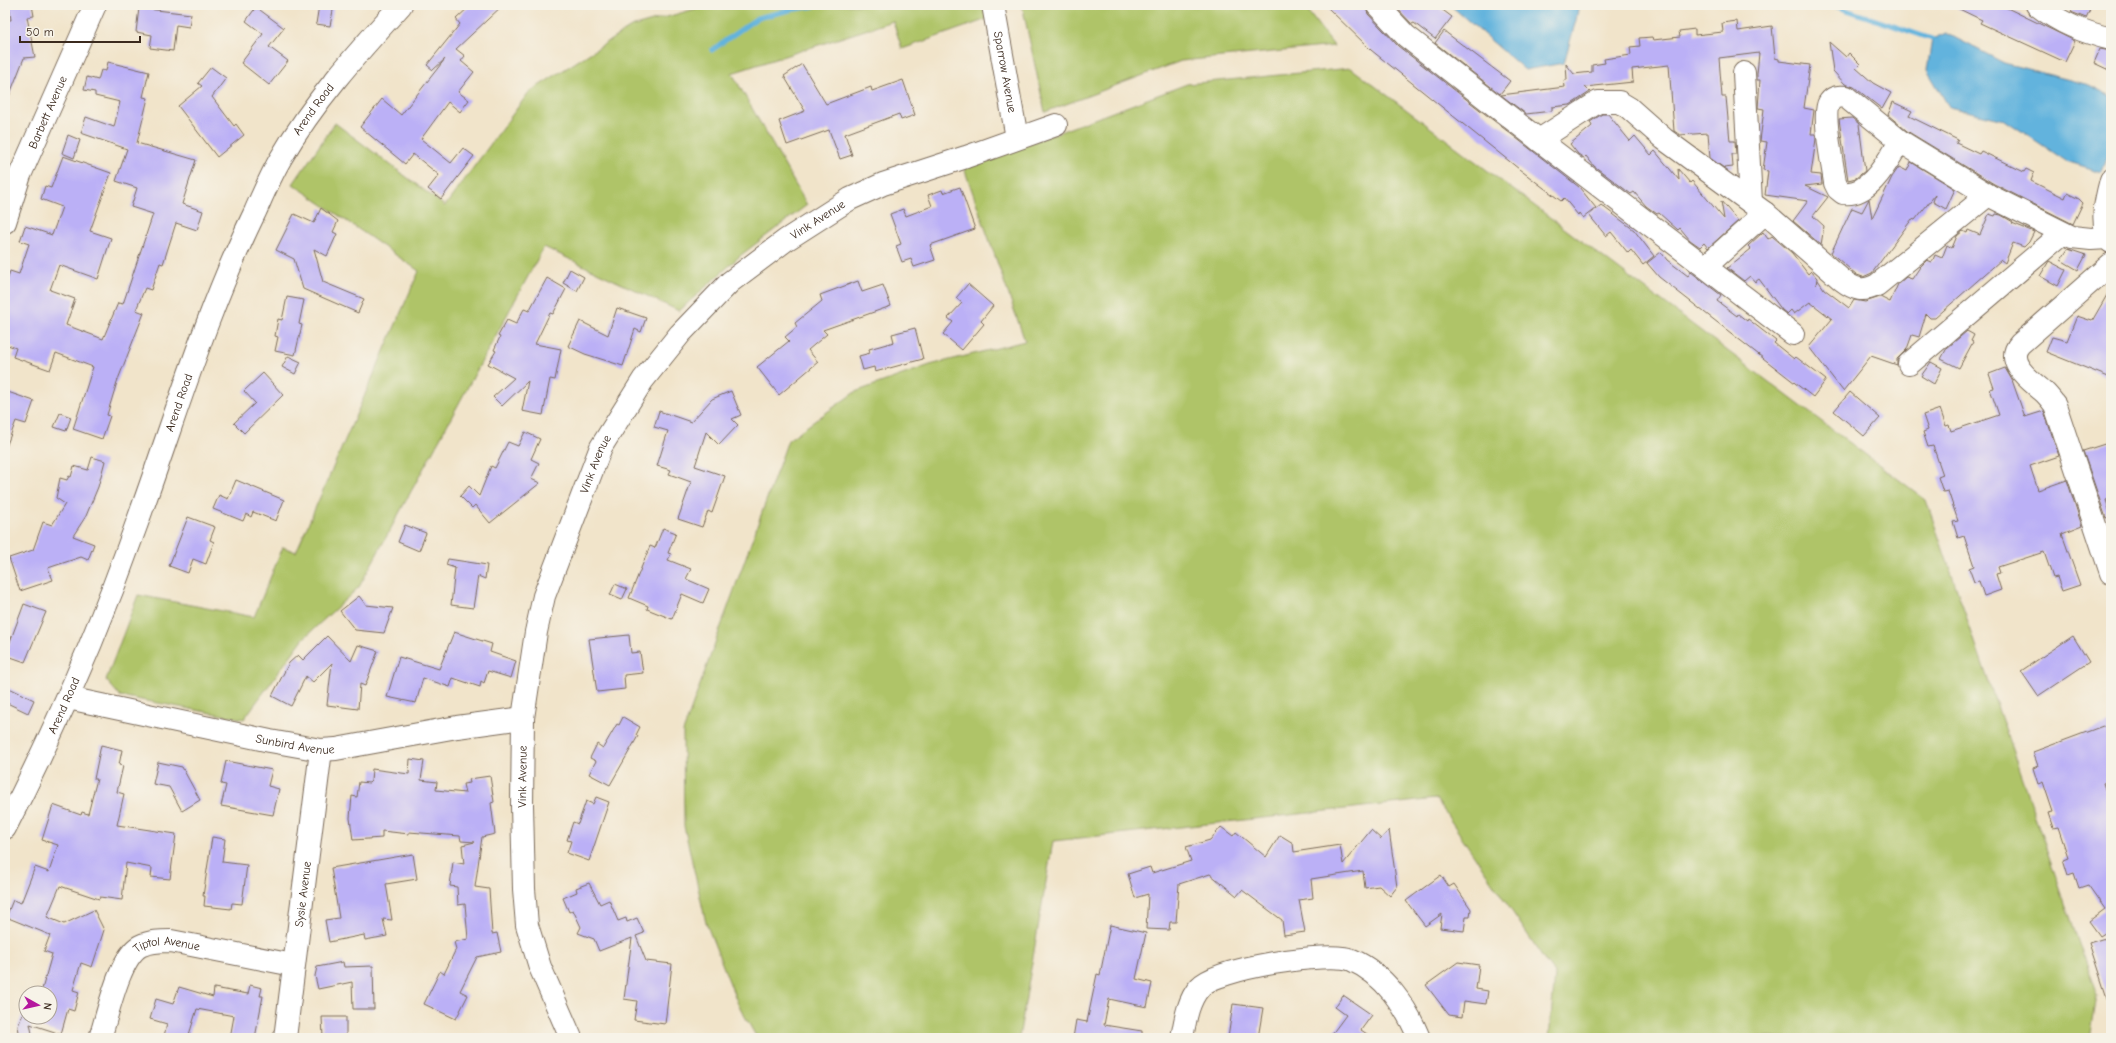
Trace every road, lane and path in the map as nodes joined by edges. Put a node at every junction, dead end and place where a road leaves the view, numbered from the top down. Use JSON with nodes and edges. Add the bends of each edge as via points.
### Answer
{"nodes":[{"id":1,"x":95,"y":5,"type":"edge"},
{"id":2,"x":401,"y":5,"type":"edge"},
{"id":3,"x":993,"y":5,"type":"edge"},
{"id":4,"x":1377,"y":5,"type":"edge"},
{"id":5,"x":2037,"y":5,"type":"edge"},
{"id":6,"x":2111,"y":39,"type":"edge"},
{"id":7,"x":1744,"y":73,"type":"dead end"},
{"id":8,"x":1056,"y":125,"type":"dead end"},
{"id":9,"x":1017,"y":138,"type":"junction"},
{"id":10,"x":1538,"y":140,"type":"junction"},
{"id":11,"x":1900,"y":141,"type":"dead end"},
{"id":12,"x":12,"y":172,"type":"edge"},
{"id":13,"x":2111,"y":180,"type":"edge"},
{"id":14,"x":1988,"y":194,"type":"junction"},
{"id":15,"x":1758,"y":208,"type":"junction"},
{"id":16,"x":5,"y":222,"type":"edge"},
{"id":17,"x":2063,"y":233,"type":"junction"},
{"id":18,"x":2110,"y":240,"type":"edge"},
{"id":19,"x":2111,"y":264,"type":"edge"},
{"id":20,"x":1706,"y":266,"type":"junction"},
{"id":21,"x":1793,"y":334,"type":"dead end"},
{"id":22,"x":1909,"y":364,"type":"dead end"},
{"id":23,"x":2111,"y":573,"type":"edge"},
{"id":24,"x":68,"y":698,"type":"junction"},
{"id":25,"x":523,"y":718,"type":"junction"},
{"id":26,"x":321,"y":750,"type":"junction"},
{"id":27,"x":5,"y":828,"type":"edge"},
{"id":28,"x":293,"y":965,"type":"junction"},
{"id":29,"x":100,"y":1038,"type":"edge"},
{"id":30,"x":285,"y":1038,"type":"edge"},
{"id":31,"x":571,"y":1038,"type":"edge"},
{"id":32,"x":1182,"y":1038,"type":"edge"},
{"id":33,"x":1419,"y":1038,"type":"edge"}],
"edges":[{"from":1,"to":12,"type":"street","name":"Barbett Avenue"},
{"from":2,"to":24,"type":"street","name":"Arend Road","via":[[331,87],[280,158],[204,329],[137,522]]},
{"from":3,"to":9,"type":"street","name":"Sparrow Avenue"},
{"from":4,"to":10,"type":"street","via":[[1406,36]]},
{"from":5,"to":6,"type":"street","via":[[2055,19],[2087,33]]},
{"from":7,"to":15,"type":"street"},
{"from":8,"to":9,"type":"street","name":"Vink Avenue"},
{"from":9,"to":25,"type":"street","name":"Vink Avenue","via":[[966,158],[883,184],[850,199],[786,240],[730,282],[680,334],[643,380],[601,447],[544,596]]},
{"from":10,"to":15,"type":"street","via":[[1598,102],[1620,102]]},
{"from":10,"to":20,"type":"street"},
{"from":11,"to":14,"type":"street"},
{"from":12,"to":16,"type":"street","name":"Barbett Avenue"},
{"from":13,"to":18,"type":"street","via":[[2105,217]]},
{"from":14,"to":15,"type":"street","via":[[1885,279],[1868,290],[1858,290],[1850,286]]},
{"from":14,"to":17,"type":"street"},
{"from":15,"to":20,"type":"street"},
{"from":17,"to":18,"type":"street","via":[[2081,239]]},
{"from":17,"to":22,"type":"street"},
{"from":19,"to":23,"type":"street","via":[[2020,344],[2015,358],[2021,373],[2055,405]]},
{"from":20,"to":21,"type":"street"},
{"from":24,"to":26,"type":"street","name":"Sunbird Avenue"},
{"from":24,"to":27,"type":"street","name":"Arend Road"},
{"from":25,"to":26,"type":"street","name":"Sunbird Avenue"},
{"from":25,"to":31,"type":"street","name":"Vink Avenue","via":[[522,805],[527,925],[540,966]]},
{"from":26,"to":28,"type":"street","name":"Sysie Avenue"},
{"from":28,"to":29,"type":"street","name":"Tiptol Avenue","via":[[171,941],[155,941],[141,946],[132,952],[124,963]]},
{"from":28,"to":30,"type":"street","name":"Sysie Avenue"},
{"from":32,"to":33,"type":"street","via":[[1192,999],[1200,986],[1211,979],[1268,964],[1331,957],[1350,959],[1367,967],[1389,988],[1406,1010]]}]}
